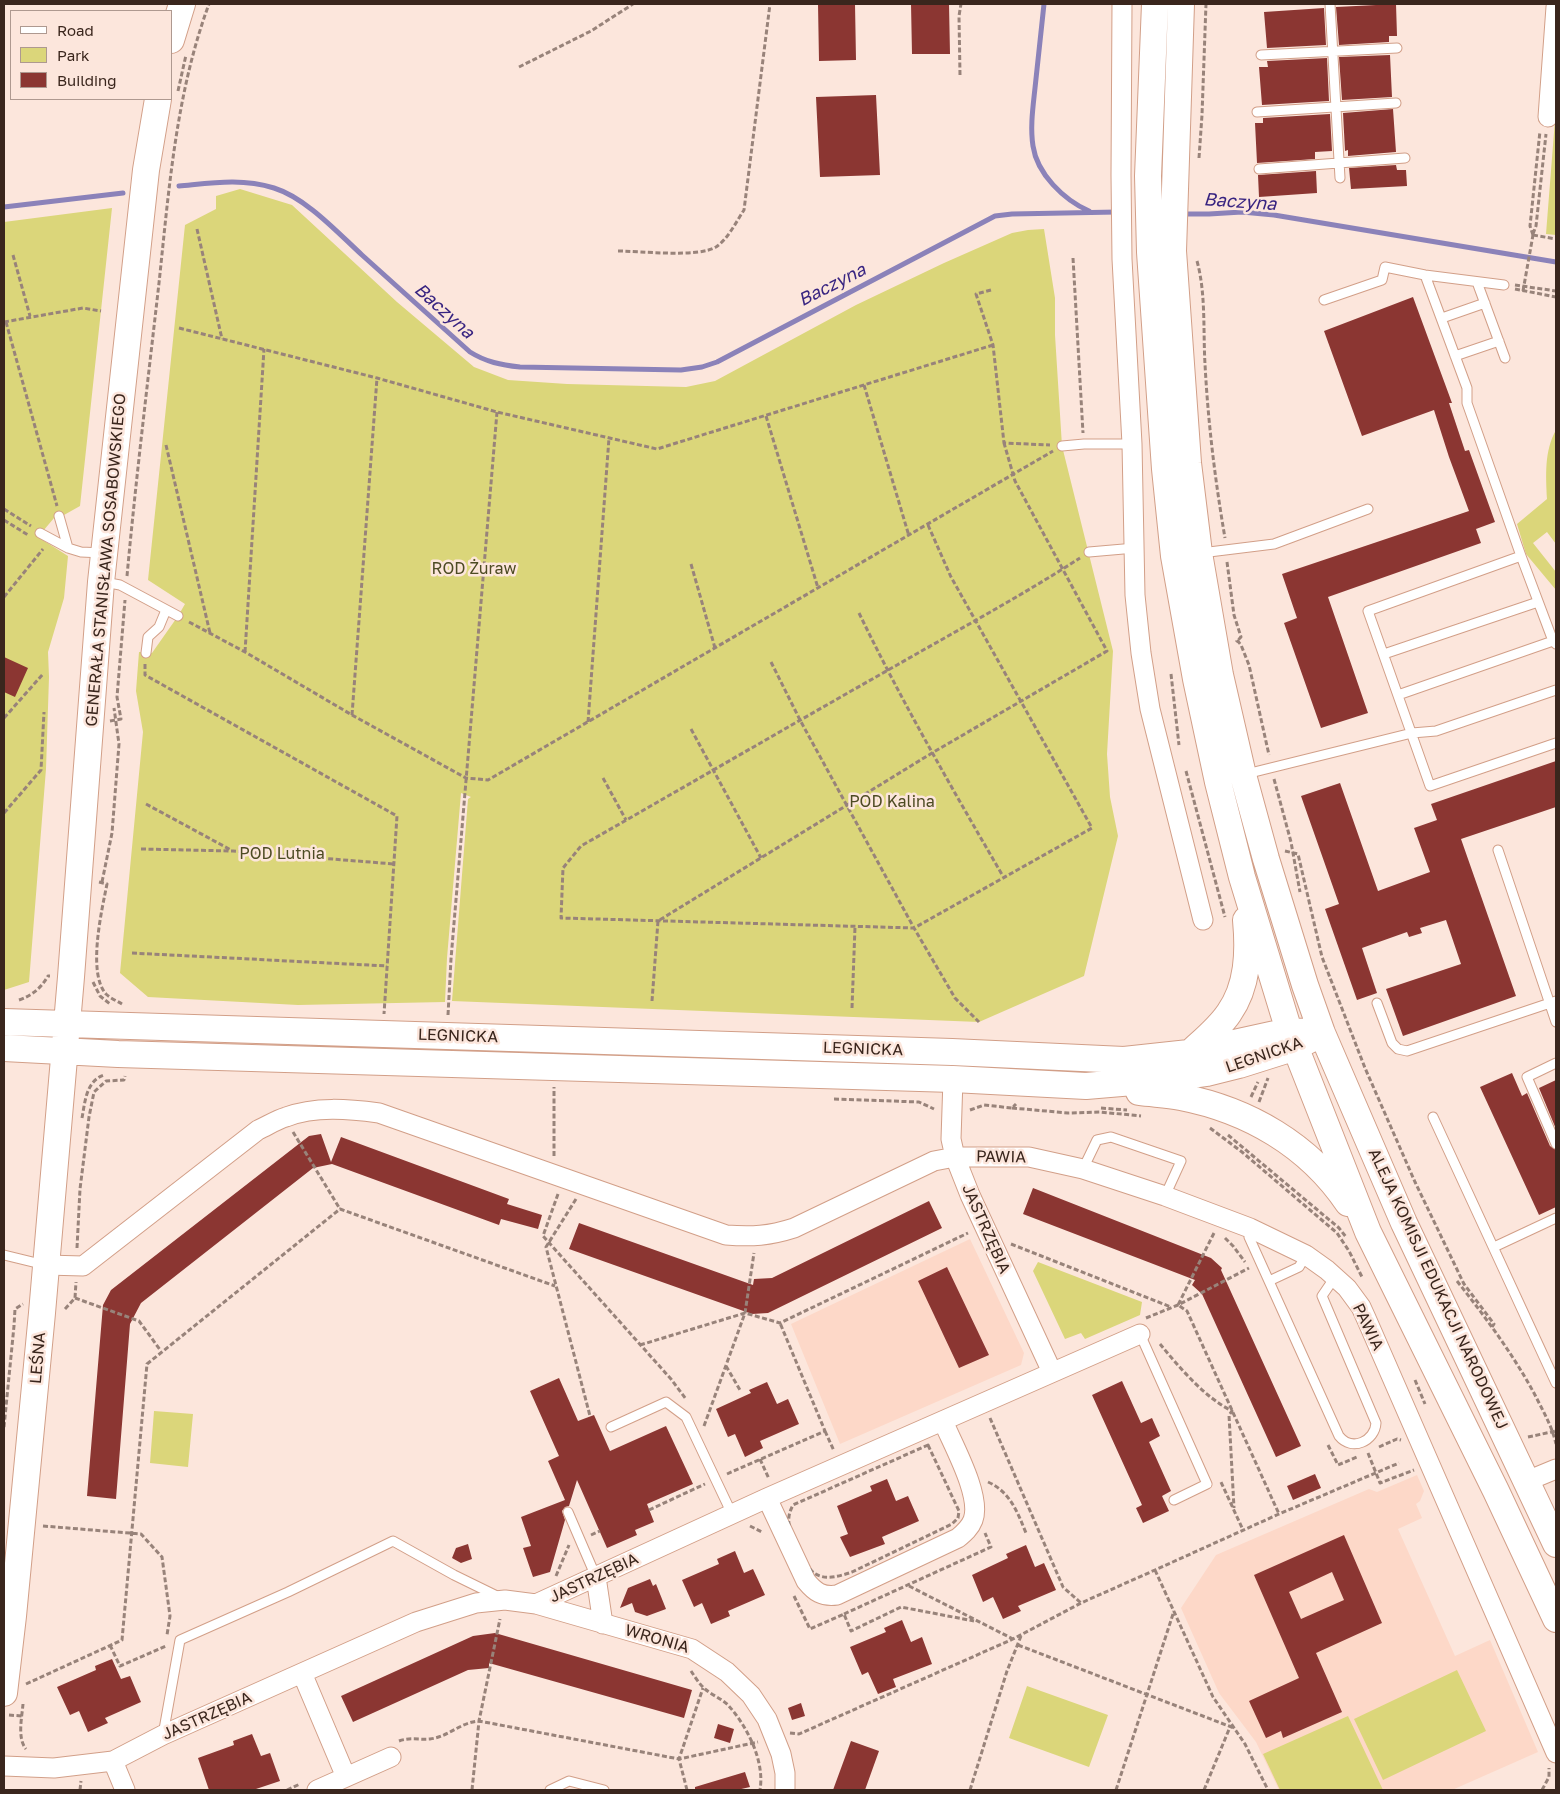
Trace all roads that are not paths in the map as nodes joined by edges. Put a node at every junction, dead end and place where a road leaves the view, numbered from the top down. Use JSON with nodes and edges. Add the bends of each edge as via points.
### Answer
{"nodes":[{"id":1,"x":182,"y":4,"type":"edge"},
{"id":2,"x":1122,"y":4,"type":"edge"},
{"id":3,"x":1155,"y":4,"type":"edge"},
{"id":4,"x":1180,"y":4,"type":"edge"},
{"id":5,"x":1330,"y":4,"type":"edge"},
{"id":6,"x":1556,"y":7,"type":"edge"},
{"id":7,"x":172,"y":37,"type":"edge"},
{"id":8,"x":1397,"y":48,"type":"dead end"},
{"id":9,"x":1333,"y":51,"type":"junction"},
{"id":10,"x":1261,"y":55,"type":"dead end"},
{"id":11,"x":158,"y":100,"type":"edge"},
{"id":12,"x":1396,"y":103,"type":"dead end"},
{"id":13,"x":1336,"y":107,"type":"junction"},
{"id":14,"x":1256,"y":112,"type":"dead end"},
{"id":15,"x":1548,"y":113,"type":"road end"},
{"id":16,"x":1405,"y":158,"type":"dead end"},
{"id":17,"x":1339,"y":163,"type":"junction"},
{"id":18,"x":1259,"y":169,"type":"dead end"},
{"id":19,"x":1340,"y":178,"type":"dead end"},
{"id":20,"x":1173,"y":254,"type":"junction"},
{"id":21,"x":1425,"y":275,"type":"junction"},
{"id":22,"x":1477,"y":282,"type":"junction"},
{"id":23,"x":1504,"y":285,"type":"road end"},
{"id":24,"x":1324,"y":300,"type":"dead end"},
{"id":25,"x":1485,"y":303,"type":"junction"},
{"id":26,"x":1442,"y":318,"type":"junction"},
{"id":27,"x":1499,"y":341,"type":"junction"},
{"id":28,"x":1455,"y":356,"type":"junction"},
{"id":29,"x":1505,"y":358,"type":"dead end"},
{"id":30,"x":1132,"y":444,"type":"junction"},
{"id":31,"x":1062,"y":446,"type":"road end"},
{"id":32,"x":1368,"y":509,"type":"dead end"},
{"id":33,"x":60,"y":516,"type":"road end"},
{"id":34,"x":40,"y":533,"type":"road end"},
{"id":35,"x":68,"y":548,"type":"junction"},
{"id":36,"x":1135,"y":548,"type":"junction"},
{"id":37,"x":1089,"y":552,"type":"road end"},
{"id":38,"x":104,"y":553,"type":"junction"},
{"id":39,"x":1199,"y":553,"type":"junction"},
{"id":40,"x":1521,"y":556,"type":"junction"},
{"id":41,"x":101,"y":582,"type":"junction"},
{"id":42,"x":1538,"y":602,"type":"junction"},
{"id":43,"x":166,"y":610,"type":"junction"},
{"id":44,"x":178,"y":616,"type":"road end"},
{"id":45,"x":1555,"y":642,"type":"edge"},
{"id":46,"x":146,"y":653,"type":"road end"},
{"id":47,"x":1384,"y":654,"type":"junction"},
{"id":48,"x":1556,"y":690,"type":"edge"},
{"id":49,"x":1398,"y":695,"type":"junction"},
{"id":50,"x":1412,"y":733,"type":"junction"},
{"id":51,"x":1556,"y":743,"type":"edge"},
{"id":52,"x":1243,"y":775,"type":"junction"},
{"id":53,"x":1498,"y":850,"type":"dead end"},
{"id":54,"x":1242,"y":877,"type":"junction"},
{"id":55,"x":1203,"y":920,"type":"dead end"},
{"id":56,"x":1553,"y":1002,"type":"edge"},
{"id":57,"x":1377,"y":1004,"type":"dead end"},
{"id":58,"x":4,"y":1022,"type":"edge"},
{"id":59,"x":1556,"y":1022,"type":"edge"},
{"id":60,"x":67,"y":1023,"type":"junction"},
{"id":61,"x":1322,"y":1032,"type":"junction"},
{"id":62,"x":1292,"y":1039,"type":"junction"},
{"id":63,"x":4,"y":1048,"type":"edge"},
{"id":64,"x":64,"y":1052,"type":"junction"},
{"id":65,"x":1189,"y":1054,"type":"junction"},
{"id":66,"x":1556,"y":1063,"type":"edge"},
{"id":67,"x":952,"y":1079,"type":"junction"},
{"id":68,"x":1088,"y":1097,"type":"junction"},
{"id":69,"x":1432,"y":1117,"type":"dead end"},
{"id":70,"x":1556,"y":1144,"type":"edge"},
{"id":71,"x":955,"y":1157,"type":"junction"},
{"id":72,"x":1083,"y":1169,"type":"junction"},
{"id":73,"x":1165,"y":1196,"type":"junction"},
{"id":74,"x":1556,"y":1218,"type":"edge"},
{"id":75,"x":1250,"y":1228,"type":"junction"},
{"id":76,"x":1358,"y":1236,"type":"junction"},
{"id":77,"x":1494,"y":1247,"type":"junction"},
{"id":78,"x":4,"y":1255,"type":"edge"},
{"id":79,"x":1306,"y":1255,"type":"junction"},
{"id":80,"x":46,"y":1265,"type":"junction"},
{"id":81,"x":1335,"y":1276,"type":"junction"},
{"id":82,"x":1269,"y":1281,"type":"junction"},
{"id":83,"x":1142,"y":1326,"type":"joint"},
{"id":84,"x":1556,"y":1361,"type":"edge"},
{"id":85,"x":1547,"y":1366,"type":"junction"},
{"id":86,"x":1052,"y":1372,"type":"junction"},
{"id":87,"x":1556,"y":1383,"type":"edge"},
{"id":88,"x":942,"y":1421,"type":"junction"},
{"id":89,"x":611,"y":1427,"type":"dead end"},
{"id":90,"x":1556,"y":1469,"type":"edge"},
{"id":91,"x":1527,"y":1481,"type":"junction"},
{"id":92,"x":770,"y":1492,"type":"junction"},
{"id":93,"x":1174,"y":1500,"type":"dead end"},
{"id":94,"x":568,"y":1512,"type":"dead end"},
{"id":95,"x":738,"y":1520,"type":"junction"},
{"id":96,"x":1556,"y":1544,"type":"edge"},
{"id":97,"x":596,"y":1577,"type":"junction"},
{"id":98,"x":536,"y":1604,"type":"junction"},
{"id":99,"x":505,"y":1609,"type":"junction"},
{"id":100,"x":1556,"y":1619,"type":"edge"},
{"id":101,"x":603,"y":1624,"type":"junction"},
{"id":102,"x":302,"y":1673,"type":"junction"},
{"id":103,"x":15,"y":1689,"type":"edge"},
{"id":104,"x":163,"y":1735,"type":"junction"},
{"id":105,"x":392,"y":1750,"type":"road end"},
{"id":106,"x":1556,"y":1753,"type":"edge"},
{"id":107,"x":113,"y":1761,"type":"junction"},
{"id":108,"x":4,"y":1766,"type":"edge"},
{"id":109,"x":346,"y":1777,"type":"junction"},
{"id":110,"x":310,"y":1787,"type":"edge"},
{"id":111,"x":125,"y":1790,"type":"edge"},
{"id":112,"x":550,"y":1790,"type":"edge"},
{"id":113,"x":604,"y":1790,"type":"edge"},
{"id":114,"x":785,"y":1790,"type":"edge"}],
"edges":[{"from":1,"to":7,"type":"main road"},
{"from":2,"to":30,"type":"street","via":[[1120,174]]},
{"from":3,"to":20,"type":"main road","via":[[1148,176]]},
{"from":4,"to":20,"type":"main road"},
{"from":5,"to":9,"type":"lane"},
{"from":6,"to":15,"type":"street"},
{"from":8,"to":9,"type":"lane"},
{"from":9,"to":10,"type":"lane"},
{"from":9,"to":13,"type":"lane"},
{"from":11,"to":38,"type":"main road","name":"GENERAŁA STANISŁAWA SOSABOWSKIEGO","via":[[146,170]]},
{"from":12,"to":13,"type":"lane"},
{"from":13,"to":14,"type":"lane"},
{"from":13,"to":17,"type":"lane"},
{"from":16,"to":17,"type":"lane"},
{"from":17,"to":18,"type":"lane"},
{"from":17,"to":19,"type":"lane"},
{"from":20,"to":39,"type":"main road","name":"ALEJA KOMISJI EDUKACJI NARODOWEJ","via":[[1188,463]]},
{"from":20,"to":54,"type":"main road","via":[[1164,469],[1174,556],[1202,707]]},
{"from":21,"to":22,"type":"lane"},
{"from":21,"to":24,"type":"lane","via":[[1385,267],[1382,280]]},
{"from":21,"to":26,"type":"lane"},
{"from":22,"to":23,"type":"lane"},
{"from":22,"to":25,"type":"lane"},
{"from":25,"to":26,"type":"lane"},
{"from":25,"to":27,"type":"lane"},
{"from":26,"to":28,"type":"lane"},
{"from":27,"to":28,"type":"lane"},
{"from":27,"to":29,"type":"lane"},
{"from":28,"to":40,"type":"lane","via":[[1467,388],[1467,403]]},
{"from":30,"to":31,"type":"lane"},
{"from":30,"to":36,"type":"street"},
{"from":32,"to":39,"type":"lane","via":[[1274,544]]},
{"from":33,"to":35,"type":"lane"},
{"from":34,"to":35,"type":"lane"},
{"from":35,"to":38,"type":"lane"},
{"from":36,"to":37,"type":"lane"},
{"from":36,"to":55,"type":"street","via":[[1135,595],[1150,709]]},
{"from":38,"to":41,"type":"main road","name":"GENERAŁA STANISŁAWA SOSABOWSKIEGO"},
{"from":39,"to":52,"type":"main road","name":"ALEJA KOMISJI EDUKACJI NARODOWEJ","via":[[1220,675]]},
{"from":40,"to":42,"type":"lane"},
{"from":40,"to":47,"type":"lane","via":[[1368,611]]},
{"from":41,"to":43,"type":"lane","via":[[120,585]]},
{"from":41,"to":60,"type":"main road","name":"GENERAŁA STANISŁAWA SOSABOWSKIEGO"},
{"from":42,"to":45,"type":"lane"},
{"from":42,"to":47,"type":"lane"},
{"from":43,"to":44,"type":"lane"},
{"from":43,"to":46,"type":"lane","via":[[159,627],[148,637]]},
{"from":45,"to":49,"type":"lane"},
{"from":47,"to":49,"type":"lane"},
{"from":48,"to":50,"type":"lane","via":[[1436,731]]},
{"from":49,"to":50,"type":"lane"},
{"from":50,"to":51,"type":"lane","via":[[1430,786]]},
{"from":50,"to":52,"type":"lane"},
{"from":52,"to":61,"type":"main road","name":"ALEJA KOMISJI EDUKACJI NARODOWEJ"},
{"from":53,"to":56,"type":"lane"},
{"from":54,"to":62,"type":"main road"},
{"from":54,"to":65,"type":"main road","via":[[1246,972],[1229,1013]]},
{"from":56,"to":57,"type":"lane","via":[[1407,1051],[1392,1043]]},
{"from":56,"to":59,"type":"lane"},
{"from":58,"to":60,"type":"main road","name":"LEGNICKA"},
{"from":60,"to":64,"type":"main road","name":"LEŚNA"},
{"from":60,"to":65,"type":"main road","name":"LEGNICKA","via":[[122,1017],[1124,1060]]},
{"from":61,"to":62,"type":"main road","name":"LEGNICKA"},
{"from":61,"to":91,"type":"main road","name":"ALEJA KOMISJI EDUKACJI NARODOWEJ","via":[[1404,1223]]},
{"from":62,"to":65,"type":"main road","name":"LEGNICKA"},
{"from":62,"to":68,"type":"main road","name":"LEGNICKA","via":[[1256,1061]]},
{"from":62,"to":76,"type":"main road"},
{"from":63,"to":64,"type":"main road","name":"LEGNICKA"},
{"from":64,"to":67,"type":"main road","name":"LEGNICKA"},
{"from":64,"to":80,"type":"main road","name":"LEŚNA"},
{"from":66,"to":70,"type":"lane","via":[[1527,1077]]},
{"from":67,"to":68,"type":"main road","name":"LEGNICKA"},
{"from":67,"to":71,"type":"street","name":"JASTRZĘBIA","via":[[951,1139]]},
{"from":68,"to":76,"type":"main road","via":[[1180,1097],[1243,1115],[1283,1137],[1318,1167],[1339,1190]]},
{"from":69,"to":77,"type":"lane"},
{"from":71,"to":72,"type":"street","name":"PAWIA","via":[[1028,1157]]},
{"from":71,"to":80,"type":"street","via":[[934,1162],[794,1228],[774,1235],[753,1237],[726,1234],[379,1113],[346,1109],[312,1111],[287,1117],[258,1130],[83,1266]]},
{"from":71,"to":86,"type":"street","name":"JASTRZĘBIA"},
{"from":72,"to":73,"type":"street","name":"PAWIA"},
{"from":72,"to":73,"type":"lane","via":[[1097,1140],[1111,1137],[1181,1161]]},
{"from":73,"to":75,"type":"street","name":"PAWIA"},
{"from":74,"to":77,"type":"lane"},
{"from":75,"to":79,"type":"street","name":"PAWIA"},
{"from":75,"to":82,"type":"lane","via":[[1249,1237]]},
{"from":76,"to":100,"type":"main road","via":[[1491,1482]]},
{"from":77,"to":85,"type":"lane"},
{"from":78,"to":80,"type":"lane"},
{"from":79,"to":81,"type":"street","name":"PAWIA"},
{"from":79,"to":82,"type":"lane","via":[[1299,1267]]},
{"from":80,"to":103,"type":"main road","name":"LEŚNA","via":[[13,1616]]},
{"from":81,"to":82,"type":"lane","via":[[1322,1296],[1376,1423],[1371,1437],[1355,1445],[1346,1443],[1339,1436]]},
{"from":81,"to":106,"type":"street","name":"PAWIA","via":[[1360,1307]]},
{"from":83,"to":86,"type":"street","name":"JASTRZĘBIA"},
{"from":83,"to":93,"type":"lane","via":[[1207,1484]]},
{"from":84,"to":85,"type":"lane"},
{"from":85,"to":87,"type":"lane"},
{"from":86,"to":88,"type":"street","name":"JASTRZĘBIA"},
{"from":88,"to":92,"type":"street","name":"JASTRZĘBIA"},
{"from":88,"to":92,"type":"street","via":[[973,1493],[976,1507],[973,1520],[958,1538],[837,1596],[826,1596],[813,1590],[806,1581]]},
{"from":89,"to":95,"type":"lane","via":[[666,1402],[686,1417]]},
{"from":90,"to":91,"type":"street"},
{"from":91,"to":96,"type":"main road","name":"ALEJA KOMISJI EDUKACJI NARODOWEJ"},
{"from":92,"to":95,"type":"street","name":"JASTRZĘBIA"},
{"from":94,"to":97,"type":"lane"},
{"from":95,"to":97,"type":"street","name":"JASTRZĘBIA"},
{"from":97,"to":98,"type":"street","name":"JASTRZĘBIA"},
{"from":97,"to":101,"type":"street"},
{"from":98,"to":99,"type":"street","name":"JASTRZĘBIA"},
{"from":98,"to":101,"type":"street","name":"WRONIA"},
{"from":99,"to":102,"type":"street","name":"JASTRZĘBIA","via":[[476,1603],[416,1622]]},
{"from":99,"to":104,"type":"lane","via":[[454,1574],[393,1541],[180,1640]]},
{"from":101,"to":114,"type":"street","name":"WRONIA","via":[[692,1648],[728,1672],[751,1695],[782,1739]]},
{"from":102,"to":104,"type":"street","name":"JASTRZĘBIA"},
{"from":102,"to":109,"type":"street"},
{"from":104,"to":107,"type":"street","name":"JASTRZĘBIA"},
{"from":105,"to":109,"type":"street"},
{"from":107,"to":108,"type":"street","name":"JASTRZĘBIA","via":[[54,1768]]},
{"from":107,"to":111,"type":"street"},
{"from":109,"to":110,"type":"street"},
{"from":112,"to":113,"type":"lane","via":[[569,1781]]}]}
